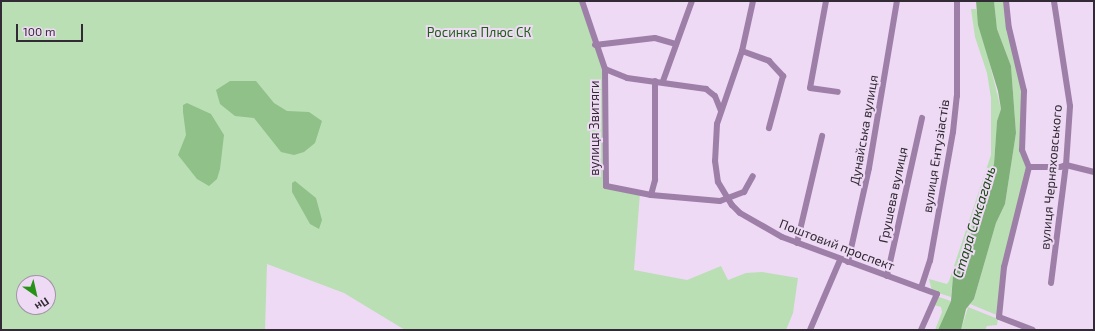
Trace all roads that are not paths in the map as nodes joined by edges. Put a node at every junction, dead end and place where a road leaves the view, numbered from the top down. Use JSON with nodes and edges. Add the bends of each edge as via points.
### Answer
{"nodes":[{"id":1,"x":582,"y":1,"type":"edge"},
{"id":2,"x":692,"y":1,"type":"edge"},
{"id":3,"x":753,"y":1,"type":"edge"},
{"id":4,"x":826,"y":1,"type":"edge"},
{"id":5,"x":897,"y":1,"type":"edge"},
{"id":6,"x":957,"y":1,"type":"edge"},
{"id":7,"x":1006,"y":1,"type":"edge"},
{"id":8,"x":1054,"y":1,"type":"edge"},
{"id":9,"x":676,"y":44,"type":"junction"},
{"id":10,"x":595,"y":45,"type":"junction"},
{"id":11,"x":742,"y":51,"type":"junction"},
{"id":12,"x":605,"y":69,"type":"junction"},
{"id":13,"x":655,"y":81,"type":"junction"},
{"id":14,"x":663,"y":82,"type":"junction"},
{"id":15,"x":838,"y":92,"type":"dead end"},
{"id":16,"x":721,"y":111,"type":"junction"},
{"id":17,"x":922,"y":118,"type":"dead end"},
{"id":18,"x":769,"y":128,"type":"dead end"},
{"id":19,"x":822,"y":136,"type":"dead end"},
{"id":20,"x":1066,"y":165,"type":"junction"},
{"id":21,"x":1029,"y":167,"type":"junction"},
{"id":22,"x":1094,"y":172,"type":"edge"},
{"id":23,"x":752,"y":176,"type":"dead end"},
{"id":24,"x":651,"y":195,"type":"junction"},
{"id":25,"x":728,"y":199,"type":"junction"},
{"id":26,"x":797,"y":243,"type":"junction"},
{"id":27,"x":840,"y":260,"type":"junction"},
{"id":28,"x":848,"y":262,"type":"junction"},
{"id":29,"x":887,"y":276,"type":"junction"},
{"id":30,"x":1051,"y":283,"type":"dead end"},
{"id":31,"x":921,"y":288,"type":"junction"},
{"id":32,"x":810,"y":330,"type":"edge"},
{"id":33,"x":921,"y":330,"type":"edge"},
{"id":34,"x":1033,"y":330,"type":"edge"}],
"edges":[{"from":1,"to":10,"type":"street"},
{"from":2,"to":9,"type":"street"},
{"from":3,"to":11,"type":"street","name":"Поштовий проспект"},
{"from":4,"to":15,"type":"street","via":[[810,88]]},
{"from":5,"to":28,"type":"street","name":"Дунайська вулиця","via":[[869,168]]},
{"from":6,"to":31,"type":"street","name":"вулиця Ентузіастів","via":[[957,96],[953,132],[930,261]]},
{"from":7,"to":21,"type":"street","via":[[1009,28],[1024,91],[1022,150]]},
{"from":8,"to":20,"type":"street","name":"вулиця Черняховського","via":[[1068,86]]},
{"from":9,"to":10,"type":"street","via":[[655,38]]},
{"from":9,"to":14,"type":"street"},
{"from":10,"to":12,"type":"street"},
{"from":11,"to":16,"type":"street","name":"Поштовий проспект"},
{"from":11,"to":18,"type":"street","via":[[768,61],[783,76]]},
{"from":12,"to":13,"type":"street","via":[[627,78]]},
{"from":12,"to":24,"type":"street","name":"вулиця Звитяги","via":[[606,186]]},
{"from":13,"to":14,"type":"street"},
{"from":13,"to":24,"type":"street","via":[[655,180]]},
{"from":14,"to":16,"type":"street","via":[[706,89],[715,96]]},
{"from":16,"to":25,"type":"street","name":"Поштовий проспект","via":[[717,124],[715,172]]},
{"from":17,"to":29,"type":"street","name":"Грушева вулиця"},
{"from":19,"to":26,"type":"street"},
{"from":20,"to":21,"type":"street"},
{"from":20,"to":22,"type":"street"},
{"from":20,"to":30,"type":"street","name":"вулиця Черняховського"},
{"from":21,"to":34,"type":"street","via":[[1004,267],[999,317]]},
{"from":23,"to":25,"type":"street","via":[[744,192]]},
{"from":24,"to":25,"type":"street","via":[[708,201]]},
{"from":25,"to":26,"type":"street","name":"Поштовий проспект","via":[[749,219]]},
{"from":26,"to":27,"type":"street","name":"Поштовий проспект"},
{"from":27,"to":28,"type":"street","name":"Поштовий проспект"},
{"from":27,"to":32,"type":"street"},
{"from":28,"to":29,"type":"street","name":"Поштовий проспект"},
{"from":29,"to":31,"type":"street","name":"Поштовий проспект"},
{"from":31,"to":33,"type":"street","name":"Поштовий проспект","via":[[937,294]]}]}
